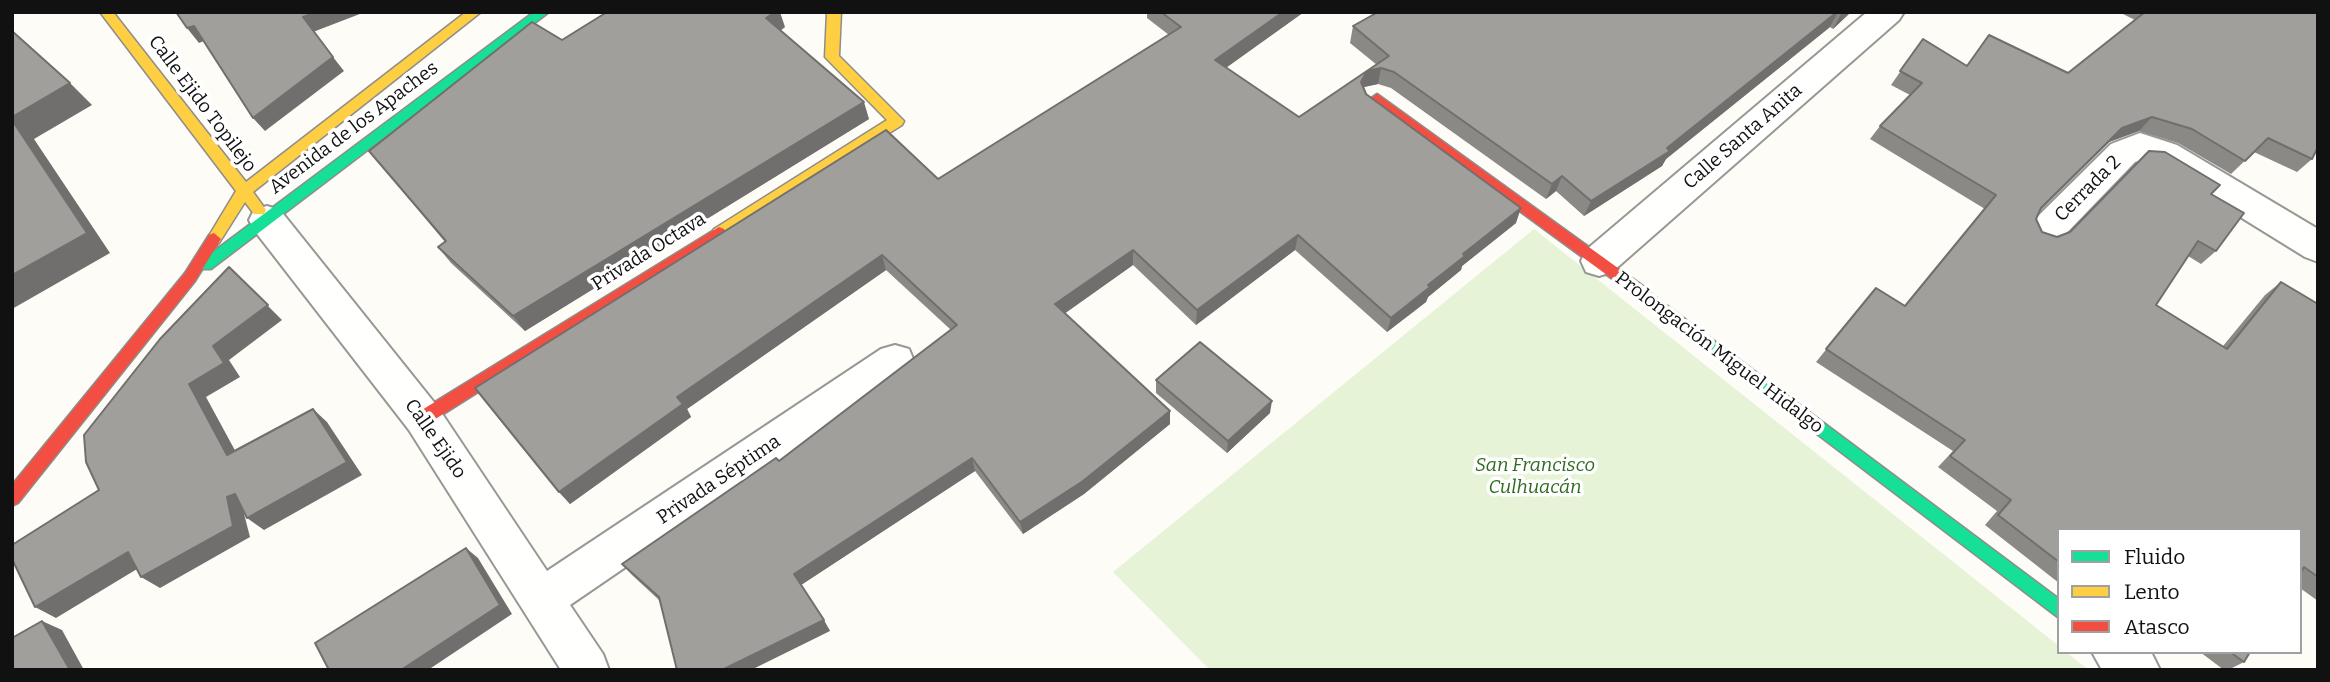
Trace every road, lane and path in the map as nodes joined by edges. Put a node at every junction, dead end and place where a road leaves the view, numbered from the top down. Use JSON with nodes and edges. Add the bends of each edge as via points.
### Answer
{"nodes":[{"id":1,"x":106,"y":12,"type":"edge"},
{"id":2,"x":475,"y":12,"type":"edge"},
{"id":3,"x":543,"y":12,"type":"edge"},
{"id":4,"x":834,"y":12,"type":"edge"},
{"id":5,"x":1888,"y":12,"type":"edge"},
{"id":6,"x":1377,"y":99,"type":"edge"},
{"id":7,"x":255,"y":206,"type":"junction"},
{"id":8,"x":2044,"y":233,"type":"edge"},
{"id":9,"x":2318,"y":247,"type":"edge"},
{"id":10,"x":1599,"y":261,"type":"junction"},
{"id":11,"x":190,"y":276,"type":"junction"},
{"id":12,"x":895,"y":361,"type":"dead end"},
{"id":13,"x":422,"y":418,"type":"junction"},
{"id":14,"x":12,"y":498,"type":"edge"},
{"id":15,"x":542,"y":599,"type":"junction"},
{"id":16,"x":2057,"y":608,"type":"edge"},
{"id":17,"x":2117,"y":654,"type":"edge"},
{"id":18,"x":587,"y":670,"type":"edge"},
{"id":19,"x":2137,"y":670,"type":"edge"}],
"edges":[{"from":1,"to":7,"type":"street","name":"Calle Ejido Topilejo"},
{"from":2,"to":7,"type":"street","name":"Avenida de los Apaches"},
{"from":3,"to":7,"type":"street","name":"Avenida de los Apaches"},
{"from":4,"to":13,"type":"street","name":"Privada Octava","via":[[832,57],[897,121]]},
{"from":5,"to":10,"type":"street","name":"Calle Santa Anita"},
{"from":6,"to":10,"type":"street","name":"Prolongación Miguel Hidalgo"},
{"from":7,"to":11,"type":"street","name":"Avenida de los Apaches"},
{"from":7,"to":11,"type":"street","name":"Avenida de los Apaches"},
{"from":7,"to":13,"type":"street","name":"Calle Ejido"},
{"from":8,"to":9,"type":"street","name":"Cerrada 2","via":[[2123,153],[2140,146],[2165,154]]},
{"from":10,"to":16,"type":"street","name":"Prolongación Miguel Hidalgo"},
{"from":11,"to":14,"type":"street","name":"Avenida de los Apaches"},
{"from":12,"to":15,"type":"street","name":"Privada Séptima"},
{"from":13,"to":15,"type":"street","name":"Calle Ejido"},
{"from":15,"to":18,"type":"street","name":"Calle Ejido"},
{"from":17,"to":19,"type":"street"}]}
